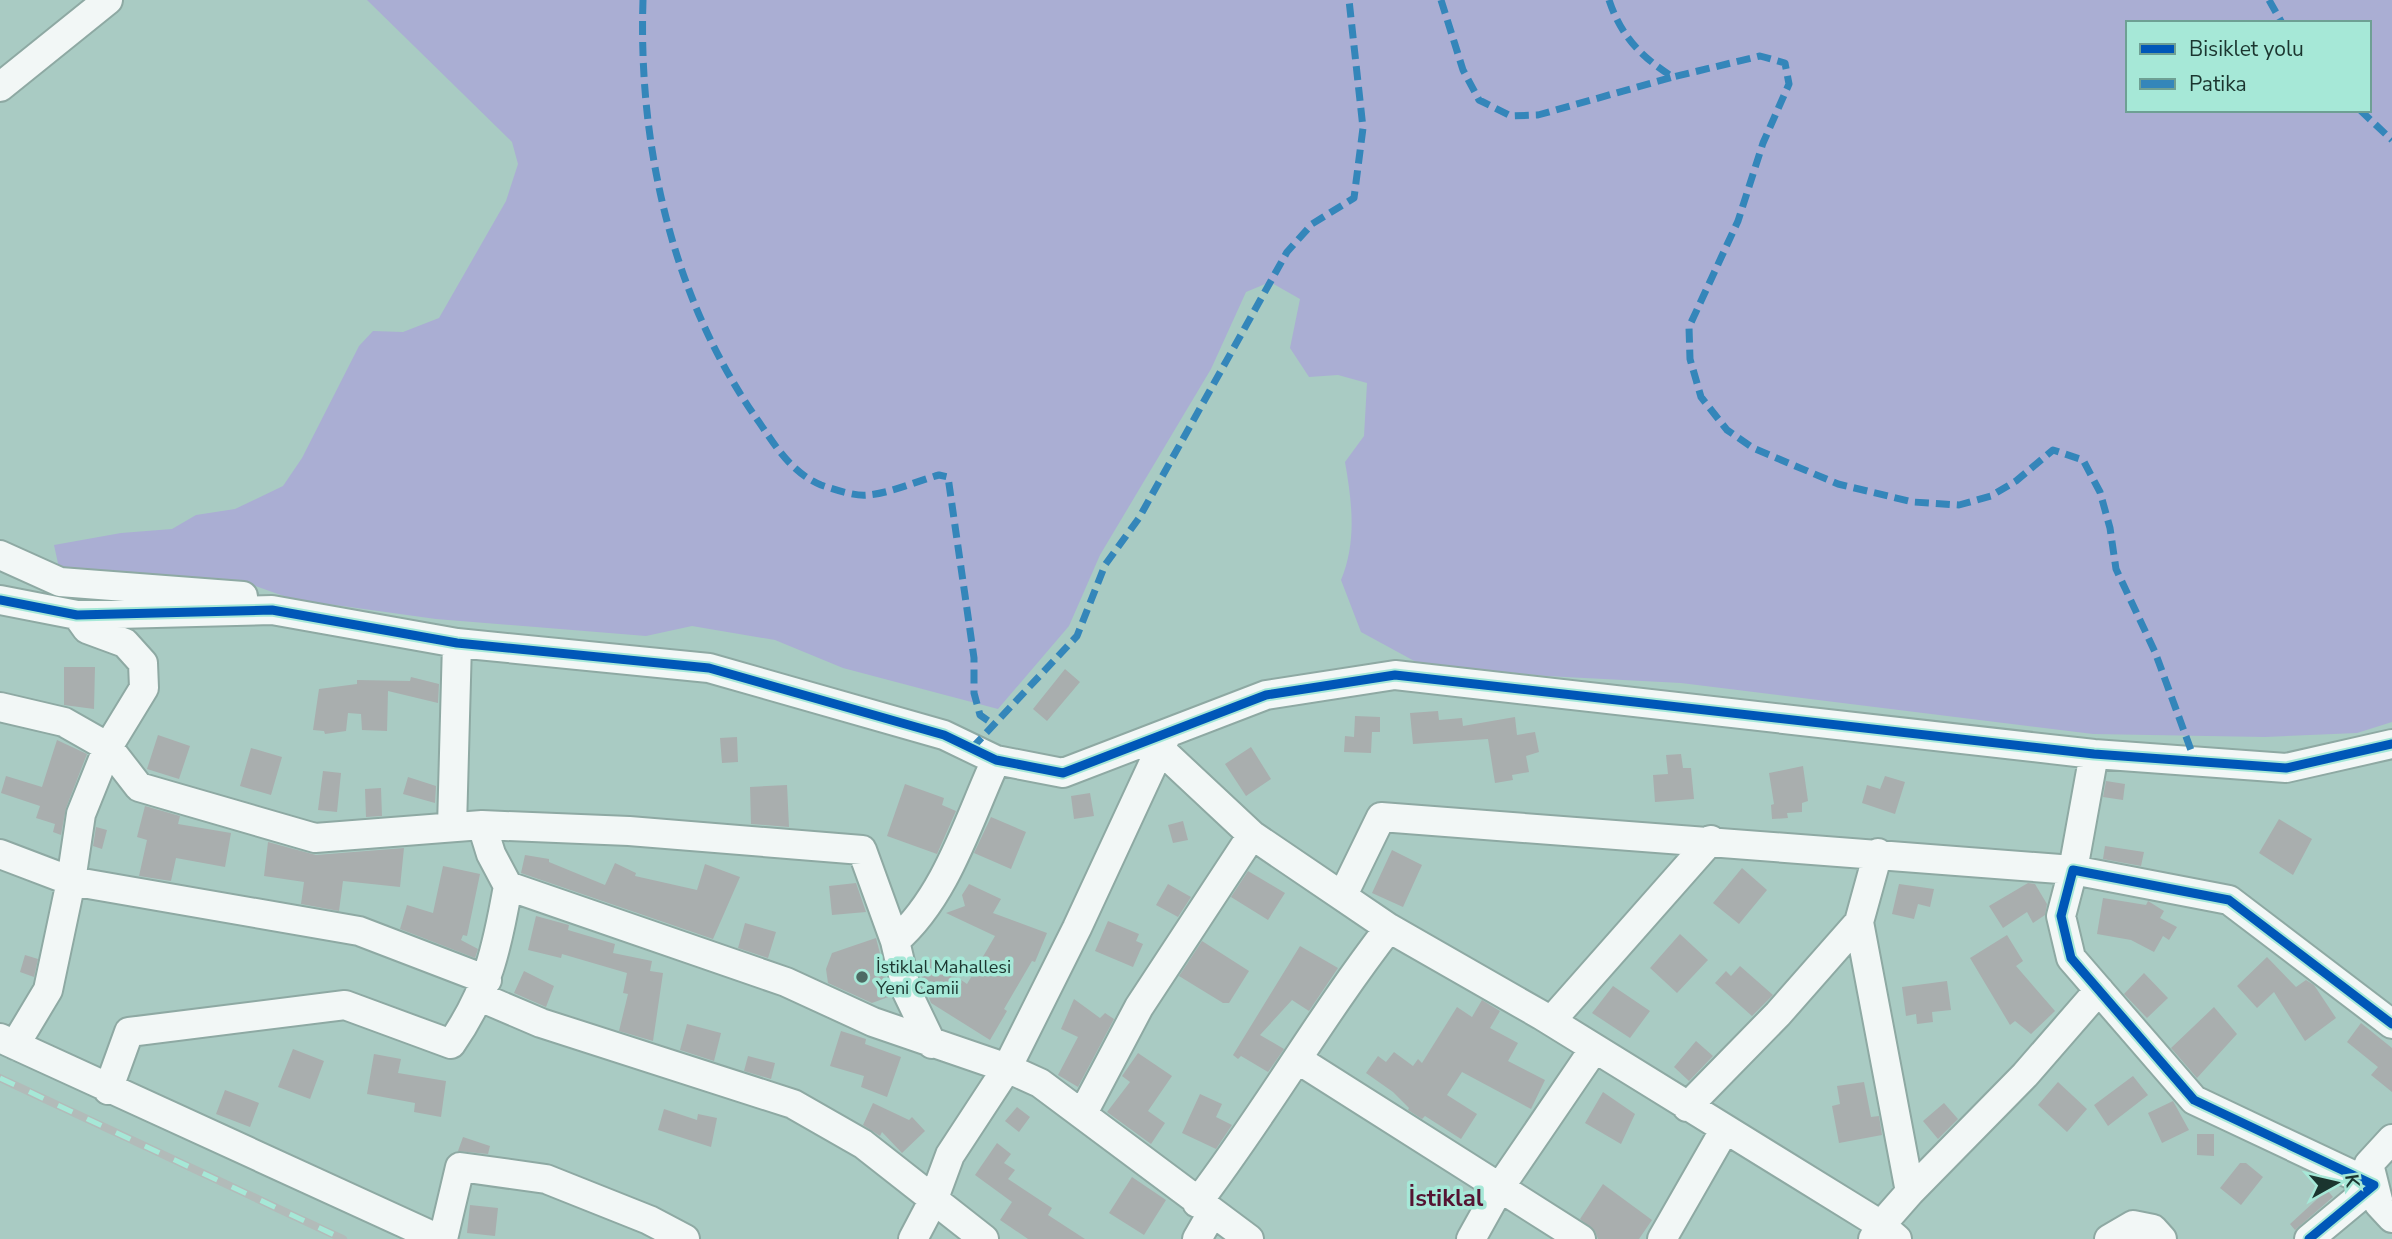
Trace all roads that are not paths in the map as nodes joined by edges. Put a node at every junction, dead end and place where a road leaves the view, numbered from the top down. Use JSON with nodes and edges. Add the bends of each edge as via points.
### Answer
{"nodes":[{"id":1,"x":108,"y":0,"type":"edge"},
{"id":2,"x":0,"y":87,"type":"edge"},
{"id":3,"x":0,"y":555,"type":"edge"},
{"id":4,"x":0,"y":600,"type":"edge"},
{"id":5,"x":272,"y":610,"type":"junction"},
{"id":6,"x":77,"y":615,"type":"junction"},
{"id":7,"x":457,"y":643,"type":"junction"},
{"id":8,"x":0,"y":707,"type":"edge"},
{"id":9,"x":1164,"y":740,"type":"junction"},
{"id":10,"x":2392,"y":744,"type":"edge"},
{"id":11,"x":108,"y":747,"type":"junction"},
{"id":12,"x":2094,"y":754,"type":"junction"},
{"id":13,"x":996,"y":760,"type":"junction"},
{"id":14,"x":482,"y":825,"type":"junction"},
{"id":15,"x":452,"y":827,"type":"junction"},
{"id":16,"x":1252,"y":835,"type":"junction"},
{"id":17,"x":1710,"y":840,"type":"junction"},
{"id":18,"x":1878,"y":853,"type":"junction"},
{"id":19,"x":0,"y":854,"type":"edge"},
{"id":20,"x":2073,"y":870,"type":"junction"},
{"id":21,"x":71,"y":881,"type":"junction"},
{"id":22,"x":508,"y":886,"type":"junction"},
{"id":23,"x":1343,"y":895,"type":"junction"},
{"id":24,"x":1858,"y":922,"type":"junction"},
{"id":25,"x":1389,"y":928,"type":"junction"},
{"id":26,"x":895,"y":941,"type":"junction"},
{"id":27,"x":484,"y":989,"type":"junction"},
{"id":28,"x":2099,"y":990,"type":"junction"},
{"id":29,"x":1551,"y":1021,"type":"junction"},
{"id":30,"x":2392,"y":1024,"type":"edge"},
{"id":31,"x":8,"y":1042,"type":"edge"},
{"id":32,"x":932,"y":1044,"type":"junction"},
{"id":33,"x":1594,"y":1049,"type":"junction"},
{"id":34,"x":1297,"y":1059,"type":"junction"},
{"id":35,"x":1007,"y":1068,"type":"junction"},
{"id":36,"x":108,"y":1090,"type":"junction"},
{"id":37,"x":1688,"y":1107,"type":"junction"},
{"id":38,"x":1083,"y":1113,"type":"junction"},
{"id":39,"x":1725,"y":1129,"type":"junction"},
{"id":40,"x":2392,"y":1139,"type":"edge"},
{"id":41,"x":2374,"y":1185,"type":"junction"},
{"id":42,"x":1500,"y":1187,"type":"junction"},
{"id":43,"x":1910,"y":1192,"type":"junction"},
{"id":44,"x":933,"y":1201,"type":"junction"},
{"id":45,"x":1204,"y":1208,"type":"junction"},
{"id":46,"x":2392,"y":1218,"type":"edge"},
{"id":47,"x":1884,"y":1234,"type":"edge"},
{"id":48,"x":441,"y":1239,"type":"edge"},
{"id":49,"x":685,"y":1239,"type":"edge"},
{"id":50,"x":913,"y":1239,"type":"edge"},
{"id":51,"x":984,"y":1239,"type":"edge"},
{"id":52,"x":1197,"y":1239,"type":"edge"},
{"id":53,"x":1249,"y":1239,"type":"edge"},
{"id":54,"x":1471,"y":1239,"type":"edge"},
{"id":55,"x":1581,"y":1239,"type":"edge"},
{"id":56,"x":1662,"y":1239,"type":"edge"},
{"id":57,"x":2109,"y":1239,"type":"edge"},
{"id":58,"x":2162,"y":1239,"type":"edge"},
{"id":59,"x":2309,"y":1239,"type":"edge"}],
"edges":[{"from":1,"to":2,"type":"street"},
{"from":3,"to":5,"type":"street","via":[[60,582],[218,593],[245,597]]},
{"from":4,"to":6,"type":"street"},
{"from":5,"to":6,"type":"street"},
{"from":5,"to":7,"type":"street"},
{"from":6,"to":11,"type":"street","via":[[87,629],[125,643],[143,663],[144,688]]},
{"from":7,"to":13,"type":"street","via":[[709,668],[944,734]]},
{"from":7,"to":15,"type":"street"},
{"from":8,"to":11,"type":"street","via":[[64,722]]},
{"from":9,"to":12,"type":"street","via":[[1265,695],[1395,675]]},
{"from":9,"to":13,"type":"street","via":[[1063,773]]},
{"from":9,"to":16,"type":"street"},
{"from":9,"to":35,"type":"street"},
{"from":10,"to":12,"type":"street","via":[[2286,768]]},
{"from":11,"to":15,"type":"street","via":[[139,787],[315,838]]},
{"from":11,"to":21,"type":"street","via":[[81,814]]},
{"from":12,"to":20,"type":"street"},
{"from":13,"to":26,"type":"street","via":[[917,922]]},
{"from":14,"to":15,"type":"street"},
{"from":14,"to":22,"type":"street"},
{"from":14,"to":26,"type":"street","via":[[629,831],[862,850]]},
{"from":16,"to":23,"type":"street"},
{"from":16,"to":38,"type":"street","via":[[1139,1007]]},
{"from":17,"to":18,"type":"street"},
{"from":17,"to":23,"type":"street","via":[[1381,817]]},
{"from":17,"to":29,"type":"street"},
{"from":18,"to":20,"type":"street"},
{"from":18,"to":24,"type":"street"},
{"from":19,"to":21,"type":"street"},
{"from":20,"to":28,"type":"street","via":[[2061,916],[2071,958]]},
{"from":20,"to":30,"type":"street","via":[[2229,900]]},
{"from":21,"to":27,"type":"street","via":[[359,931]]},
{"from":21,"to":31,"type":"street","via":[[48,990]]},
{"from":22,"to":27,"type":"street"},
{"from":22,"to":32,"type":"street","via":[[786,982]]},
{"from":23,"to":25,"type":"street"},
{"from":24,"to":37,"type":"street"},
{"from":24,"to":43,"type":"street"},
{"from":25,"to":29,"type":"street"},
{"from":25,"to":34,"type":"street"},
{"from":26,"to":32,"type":"street","via":[[907,992]]},
{"from":27,"to":36,"type":"street","via":[[451,1044],[345,1005],[129,1032]]},
{"from":27,"to":44,"type":"street","via":[[554,1027],[793,1104],[863,1144]]},
{"from":28,"to":41,"type":"street","via":[[2194,1100]]},
{"from":28,"to":43,"type":"street"},
{"from":29,"to":33,"type":"street"},
{"from":31,"to":36,"type":"street"},
{"from":32,"to":35,"type":"street"},
{"from":33,"to":37,"type":"street"},
{"from":33,"to":42,"type":"street"},
{"from":34,"to":42,"type":"street"},
{"from":34,"to":45,"type":"street"},
{"from":35,"to":38,"type":"street","via":[[1040,1083]]},
{"from":35,"to":44,"type":"street","via":[[950,1155]]},
{"from":36,"to":48,"type":"street"},
{"from":37,"to":39,"type":"street"},
{"from":38,"to":45,"type":"street"},
{"from":39,"to":47,"type":"street"},
{"from":39,"to":56,"type":"street"},
{"from":40,"to":41,"type":"street","via":[[2369,1164]]},
{"from":41,"to":46,"type":"street","via":[[2379,1204]]},
{"from":41,"to":59,"type":"street"},
{"from":42,"to":54,"type":"street"},
{"from":42,"to":55,"type":"street"},
{"from":43,"to":47,"type":"street"},
{"from":44,"to":50,"type":"street"},
{"from":44,"to":51,"type":"street"},
{"from":45,"to":52,"type":"street"},
{"from":45,"to":53,"type":"street"},
{"from":48,"to":49,"type":"street","via":[[460,1167],[546,1179]]},
{"from":57,"to":58,"type":"street","via":[[2133,1224],[2153,1229]]}]}
